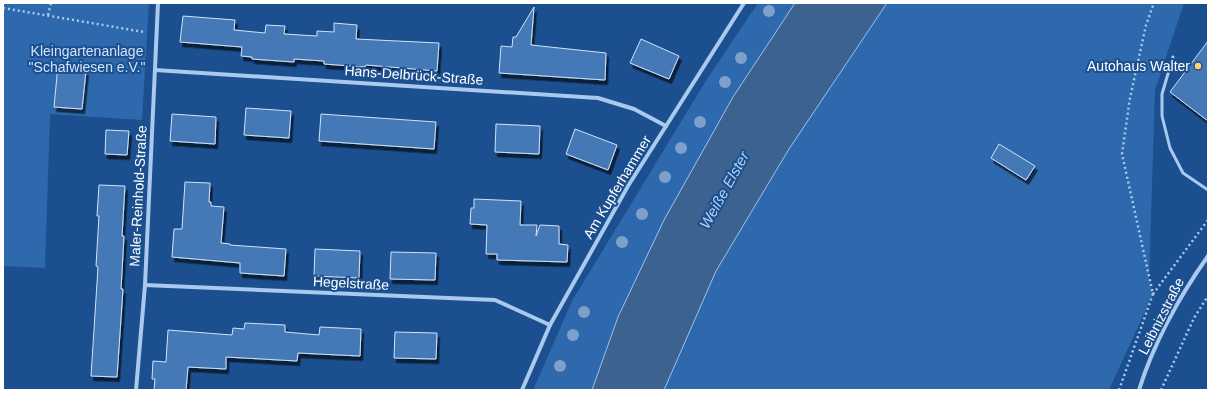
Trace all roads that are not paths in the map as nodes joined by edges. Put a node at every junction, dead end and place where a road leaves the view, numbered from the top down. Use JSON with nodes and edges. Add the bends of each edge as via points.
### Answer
{"nodes":[{"id":1,"x":158,"y":3,"type":"edge"},
{"id":2,"x":744,"y":3,"type":"edge"},
{"id":3,"x":1173,"y":58,"type":"dead end"},
{"id":4,"x":155,"y":70,"type":"junction"},
{"id":5,"x":666,"y":126,"type":"junction"},
{"id":6,"x":1208,"y":190,"type":"edge"},
{"id":7,"x":1208,"y":256,"type":"edge"},
{"id":8,"x":145,"y":284,"type":"junction"},
{"id":9,"x":550,"y":324,"type":"junction"},
{"id":10,"x":136,"y":390,"type":"edge"},
{"id":11,"x":522,"y":390,"type":"edge"},
{"id":12,"x":1139,"y":390,"type":"edge"}],
"edges":[{"from":1,"to":4,"type":"street","name":"Maler-Reinhold-Straße"},
{"from":2,"to":5,"type":"street","name":"Am Kupferhammer"},
{"from":3,"to":6,"type":"lane","via":[[1162,94],[1162,116],[1170,148],[1182,173]]},
{"from":4,"to":5,"type":"street","name":"Hans-Delbrück-Straße","via":[[598,98],[634,109]]},
{"from":4,"to":8,"type":"street","name":"Maler-Reinhold-Straße"},
{"from":5,"to":9,"type":"street","name":"Am Kupferhammer","via":[[628,186]]},
{"from":7,"to":12,"type":"street","name":"Leibnizstraße","via":[[1189,283],[1168,321]]},
{"from":8,"to":9,"type":"street","name":"Hegelstraße","via":[[495,300]]},
{"from":8,"to":10,"type":"street","name":"Maler-Reinhold-Straße"},
{"from":9,"to":11,"type":"street","name":"Am Kupferhammer"}]}
